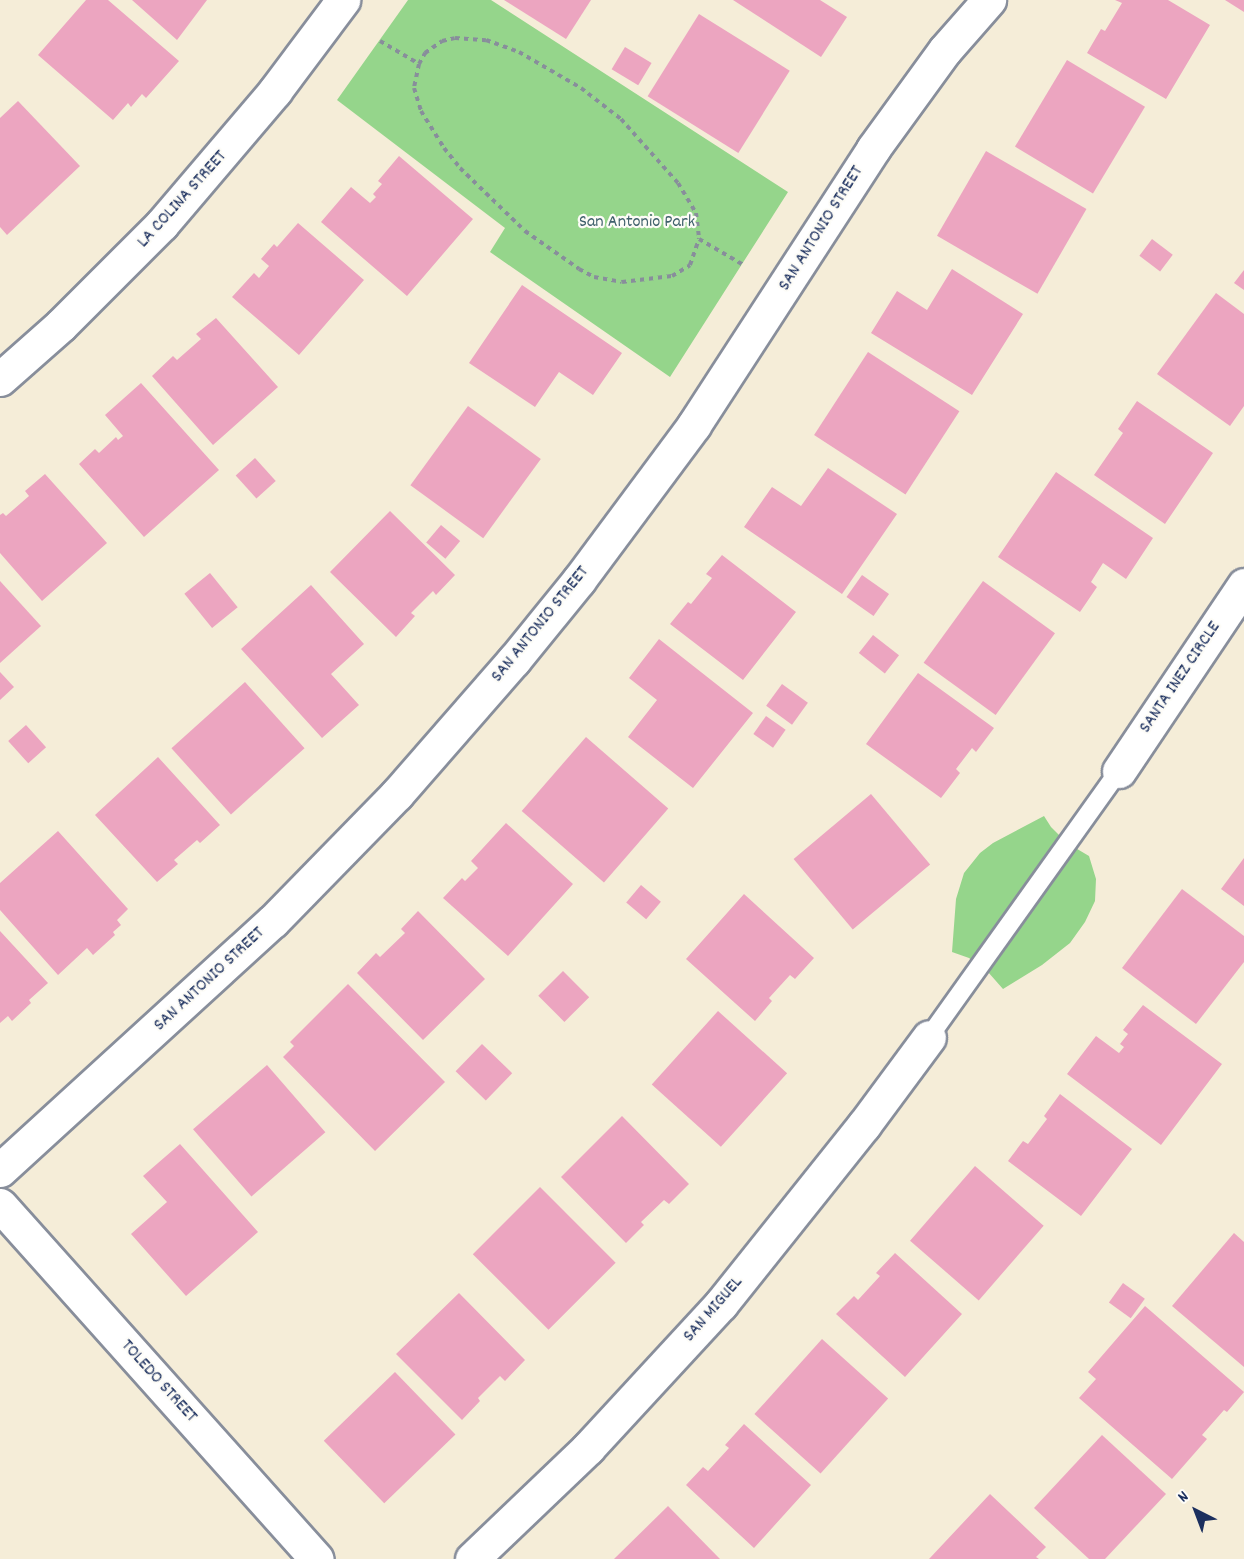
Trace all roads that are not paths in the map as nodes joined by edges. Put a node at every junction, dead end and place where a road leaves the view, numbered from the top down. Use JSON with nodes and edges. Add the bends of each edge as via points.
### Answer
{"nodes":[{"id":1,"x":343,"y":0,"type":"edge"},
{"id":2,"x":989,"y":0,"type":"edge"},
{"id":3,"x":0,"y":379,"type":"edge"},
{"id":4,"x":1244,"y":585,"type":"edge"},
{"id":5,"x":1119,"y":771,"type":"joint"},
{"id":6,"x":929,"y":1036,"type":"joint"},
{"id":7,"x":0,"y":1170,"type":"edge"},
{"id":8,"x":0,"y":1205,"type":"edge"},
{"id":9,"x":317,"y":1559,"type":"edge"},
{"id":10,"x":472,"y":1559,"type":"edge"}],
"edges":[{"from":1,"to":3,"type":"street","name":"LA COLINA STREET","via":[[276,91],[162,224],[62,326]]},
{"from":2,"to":7,"type":"street","name":"SAN ANTONIO STREET","via":[[910,96],[873,149],[687,434],[514,660],[398,794],[273,921]]},
{"from":4,"to":5,"type":"street","name":"SANTA INEZ CIRCLE"},
{"from":5,"to":6,"type":"lane"},
{"from":6,"to":10,"type":"street","name":"SAN MIGUEL","via":[[721,1304],[588,1448]]},
{"from":8,"to":9,"type":"street","name":"TOLEDO STREET"}]}
